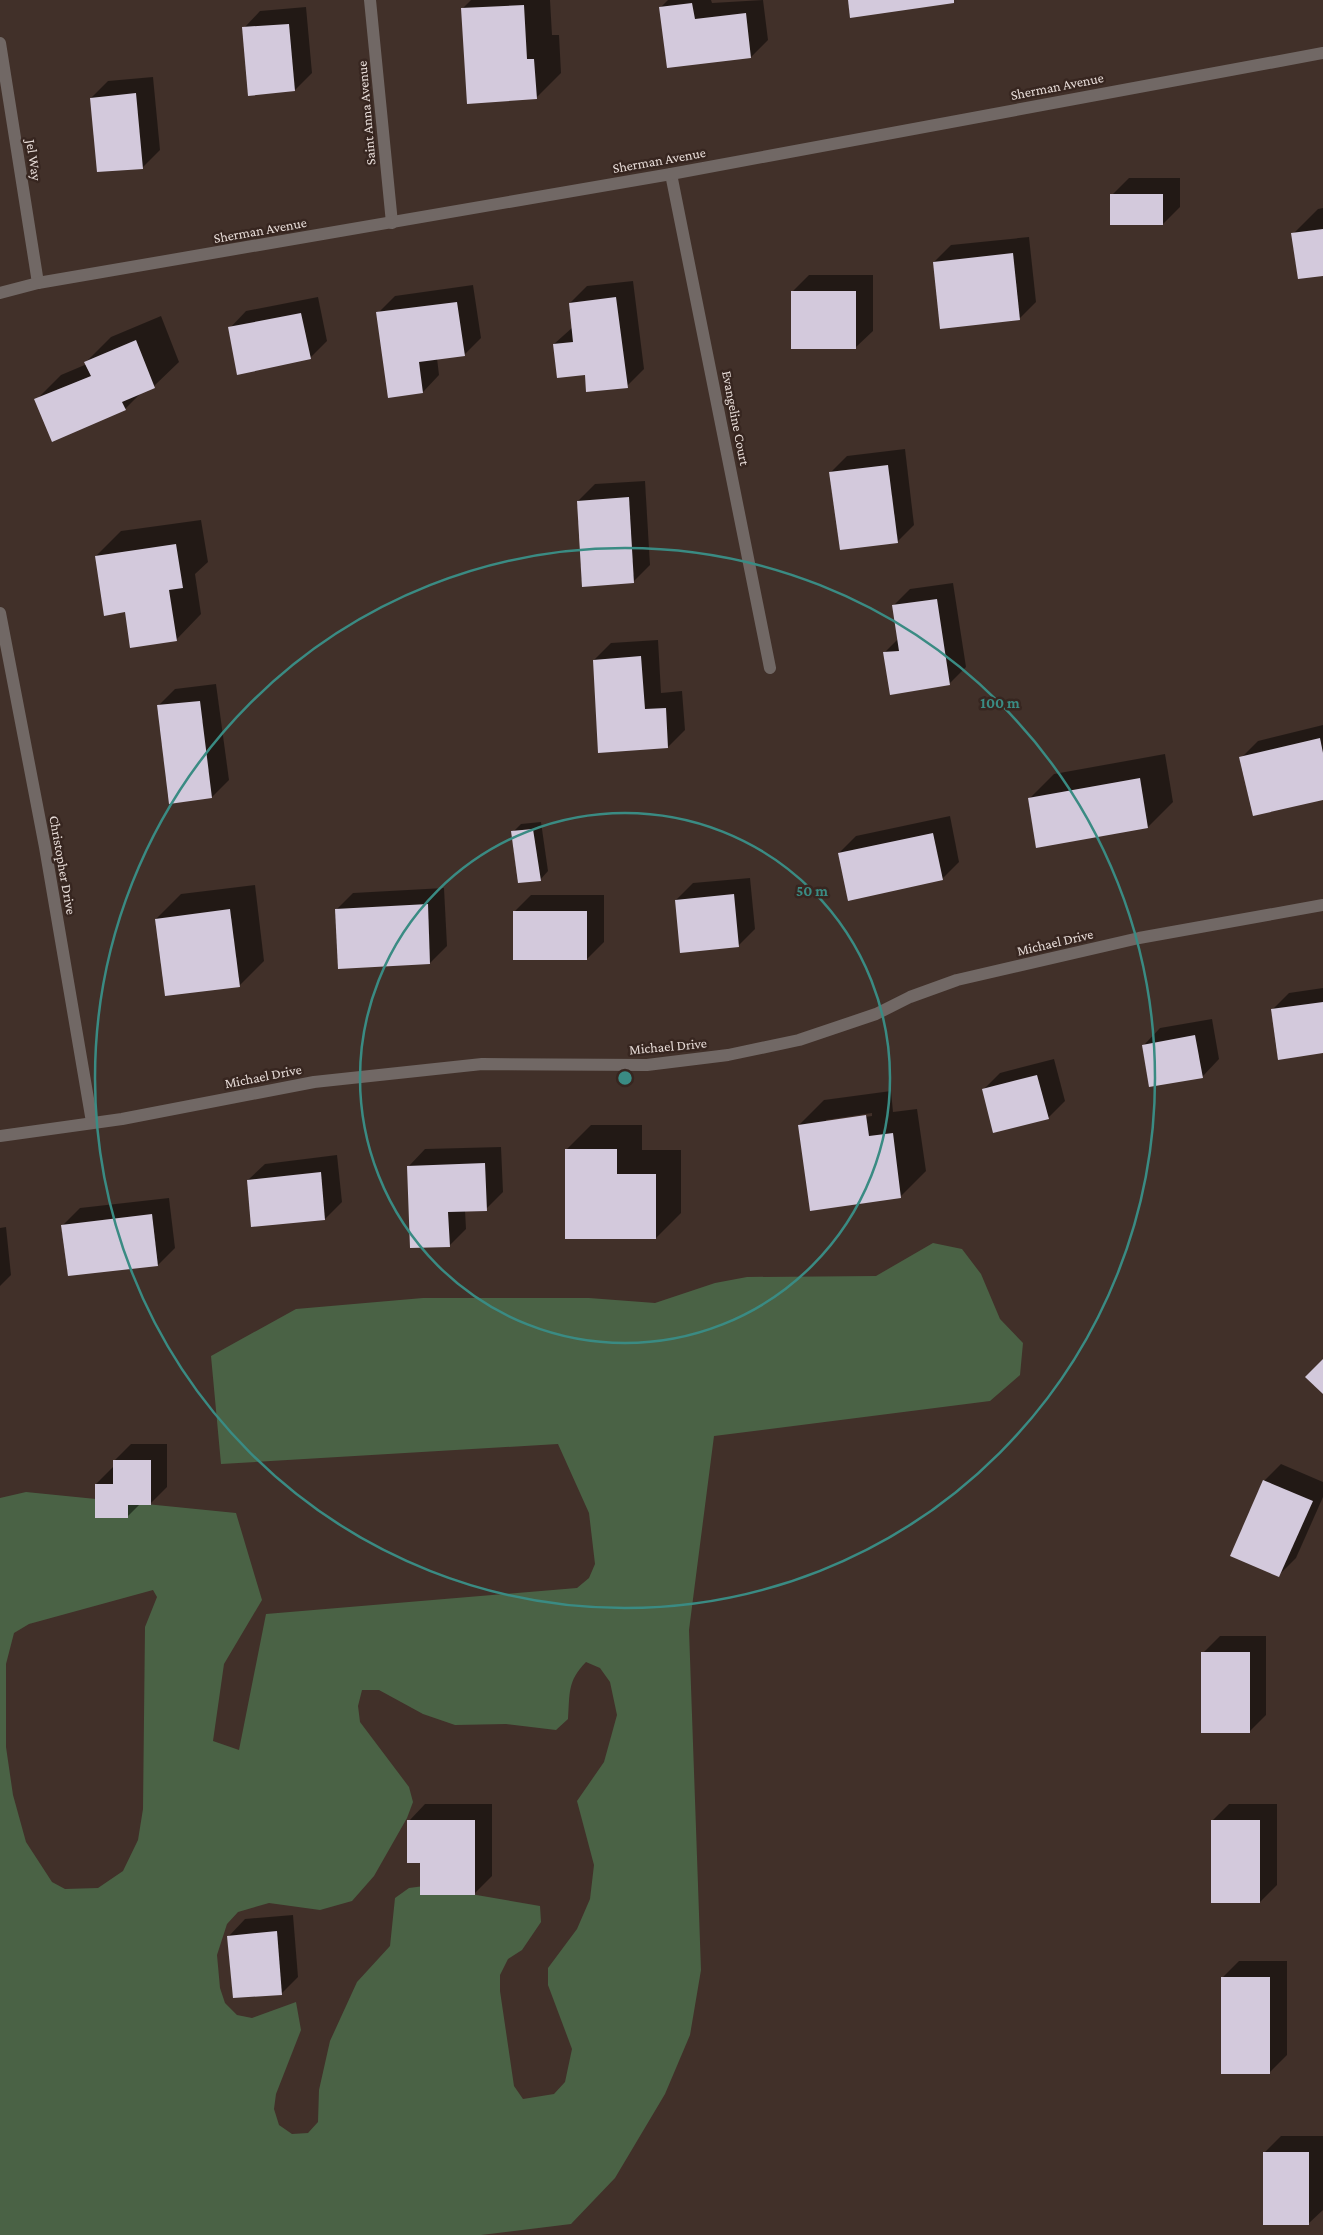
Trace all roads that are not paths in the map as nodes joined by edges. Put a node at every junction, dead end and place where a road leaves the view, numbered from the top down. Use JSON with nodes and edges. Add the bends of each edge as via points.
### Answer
{"nodes":[{"id":1,"x":370,"y":0,"type":"edge"},
{"id":2,"x":0,"y":43,"type":"edge"},
{"id":3,"x":1323,"y":53,"type":"edge"},
{"id":4,"x":671,"y":174,"type":"junction"},
{"id":5,"x":392,"y":223,"type":"junction"},
{"id":6,"x":38,"y":283,"type":"junction"},
{"id":7,"x":0,"y":293,"type":"edge"},
{"id":8,"x":0,"y":613,"type":"edge"},
{"id":9,"x":770,"y":668,"type":"dead end"},
{"id":10,"x":1323,"y":905,"type":"edge"},
{"id":11,"x":92,"y":1122,"type":"junction"},
{"id":12,"x":0,"y":1136,"type":"edge"}],
"edges":[{"from":1,"to":5,"type":"street","name":"Saint Anna Avenue"},
{"from":2,"to":6,"type":"street","name":"Jel Way"},
{"from":3,"to":4,"type":"street","name":"Sherman Avenue"},
{"from":4,"to":5,"type":"street","name":"Sherman Avenue"},
{"from":4,"to":9,"type":"street","name":"Evangeline Court"},
{"from":5,"to":6,"type":"street","name":"Sherman Avenue"},
{"from":6,"to":7,"type":"street","name":"Sherman Avenue"},
{"from":8,"to":11,"type":"street","name":"Christopher Drive","via":[[45,847]]},
{"from":10,"to":11,"type":"street","name":"Michael Drive","via":[[1139,938],[957,980],[910,997],[876,1014],[799,1040],[728,1055],[647,1065],[482,1064],[334,1080]]},
{"from":11,"to":12,"type":"street","name":"Michael Drive"}]}
